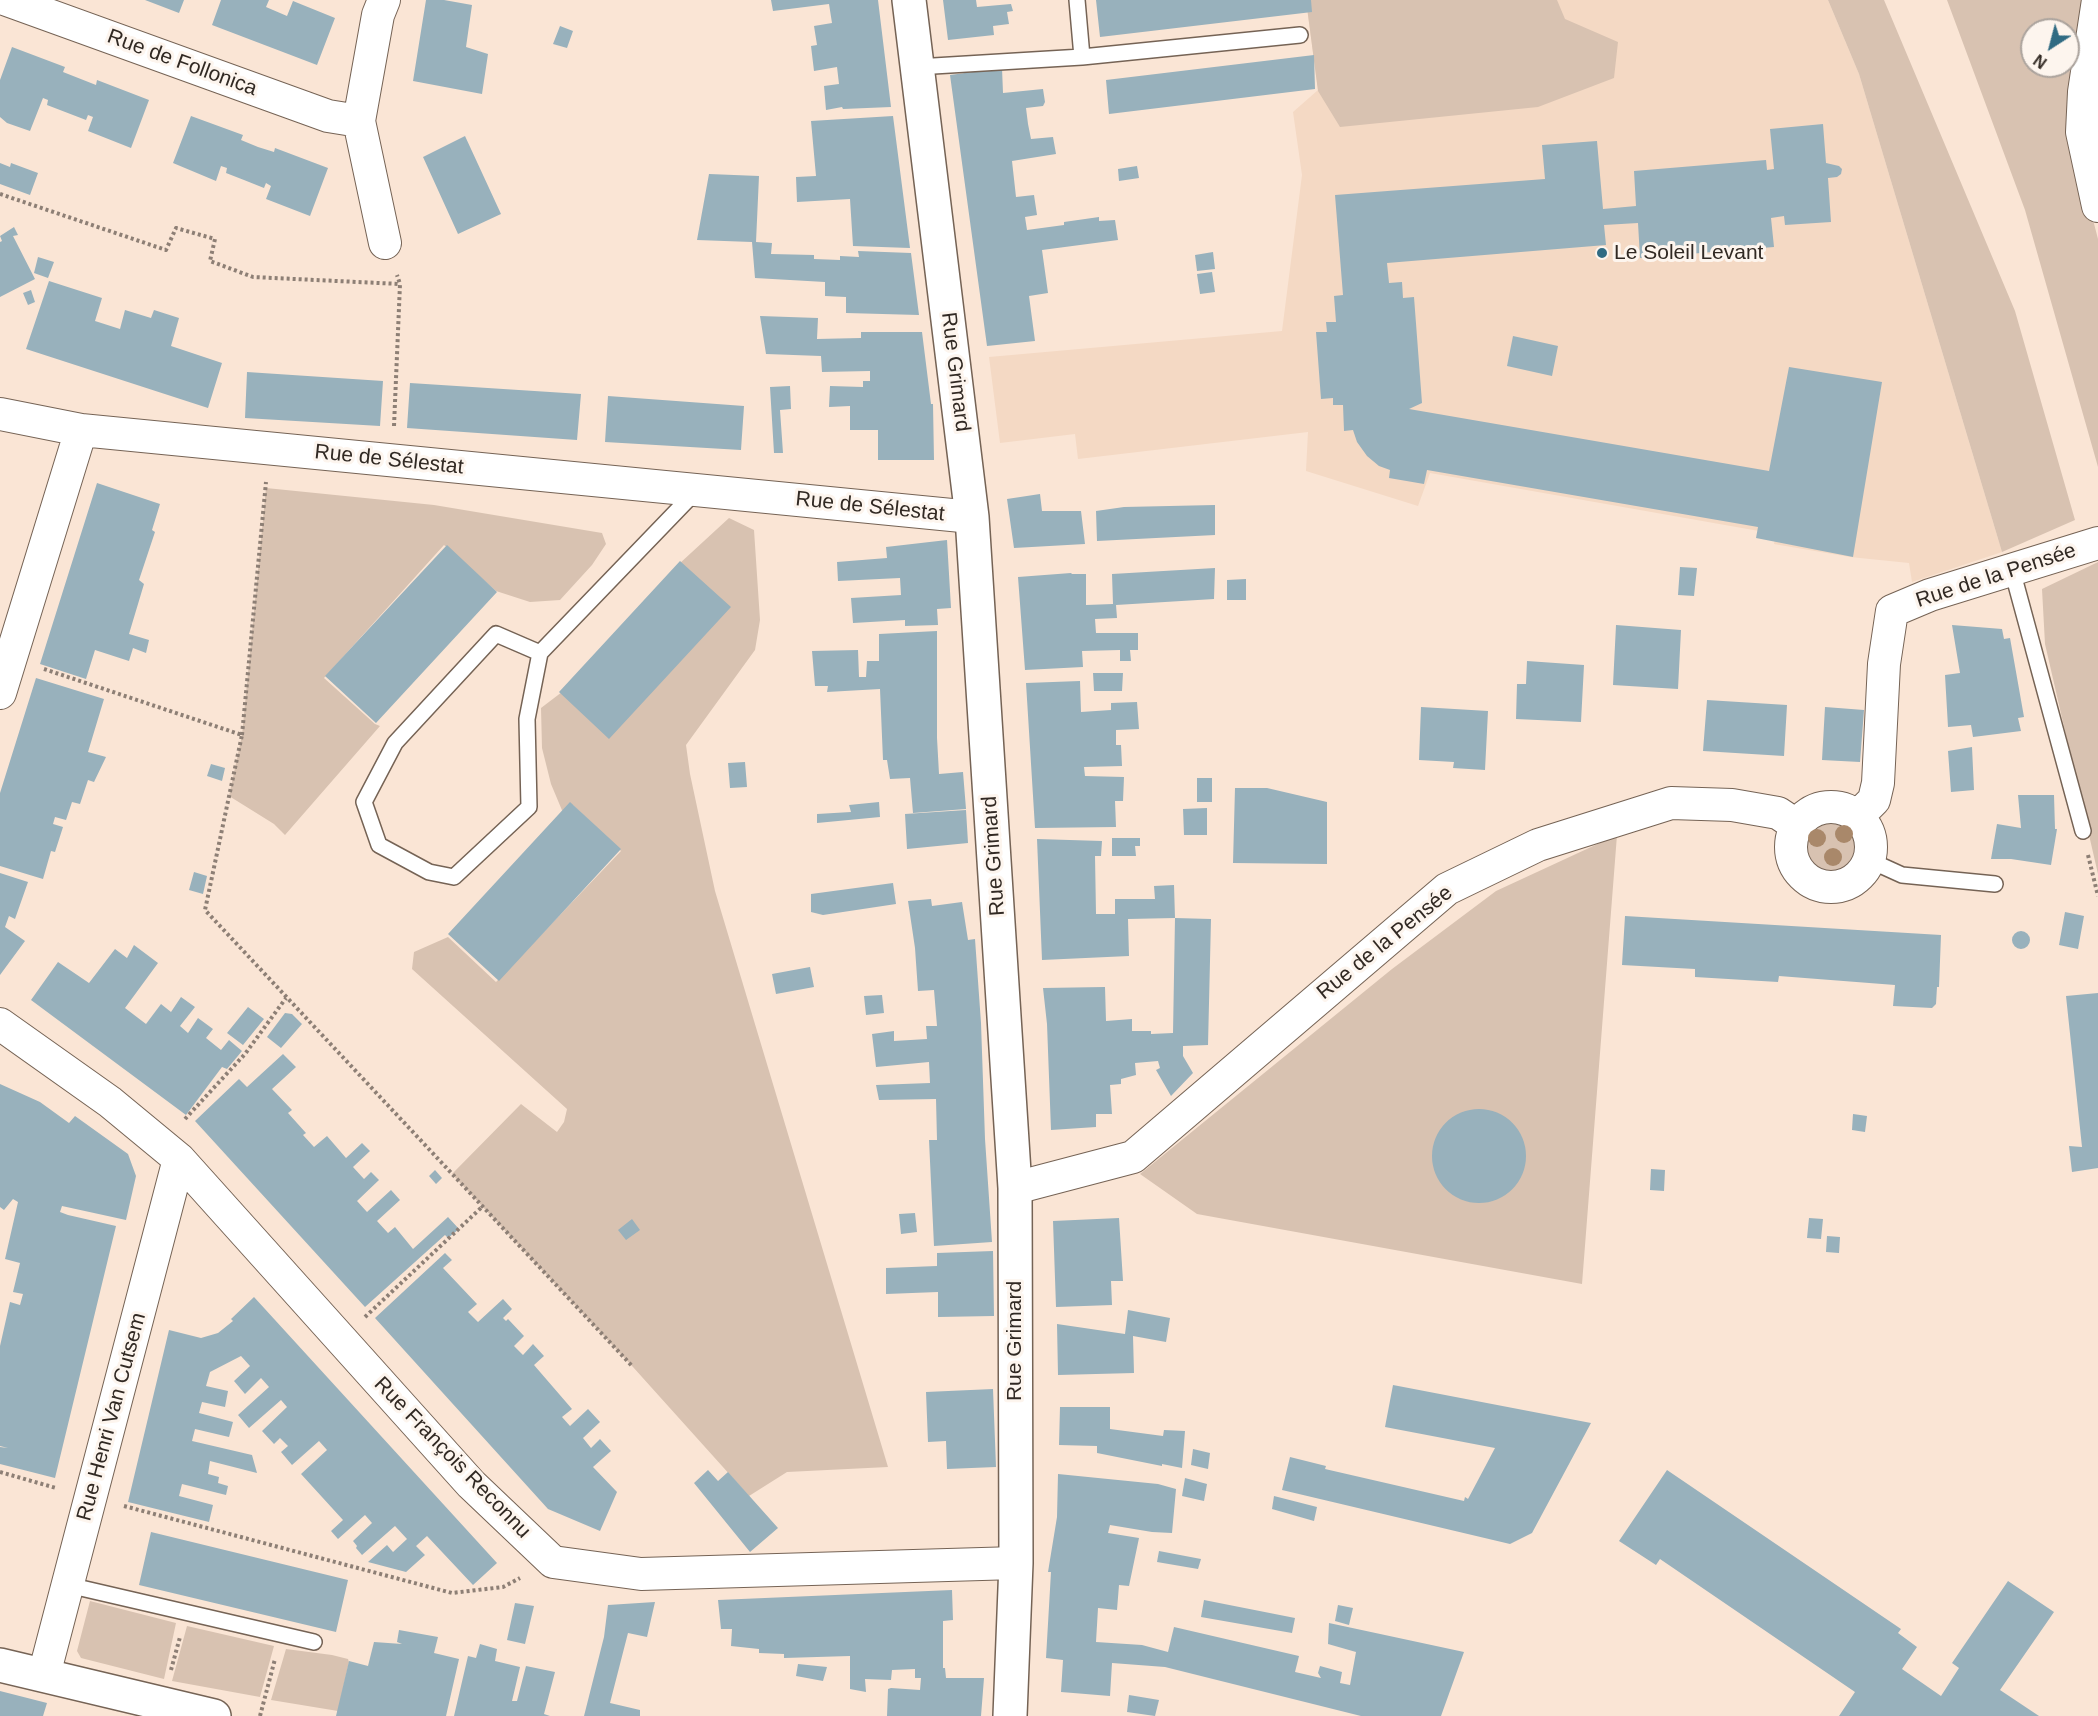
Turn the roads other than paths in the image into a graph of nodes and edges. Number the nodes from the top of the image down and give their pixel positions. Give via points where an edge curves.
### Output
1 (7, 0) edge
2 (384, 0) edge
3 (909, 0) edge
4 (1077, 0) edge
5 (2098, 0) edge
6 (1300, 35) dead end
7 (1082, 57) junction
8 (917, 67) junction
9 (359, 121) junction
10 (2098, 206) edge
11 (385, 243) road end
12 (0, 414) edge
13 (81, 430) junction
14 (697, 490) junction
15 (972, 517) junction
16 (2098, 543) edge
17 (2012, 570) junction
18 (540, 653) junction
19 (0, 693) edge
20 (1857, 817) junction
21 (1796, 825) junction
22 (2083, 831) road end
23 (1869, 860) junction
24 (1995, 884) dead end
25 (6, 1033) edge
26 (170, 1152) junction
27 (1015, 1188) junction
28 (1016, 1563) junction
29 (68, 1585) junction
30 (314, 1642) dead end
31 (0, 1665) edge
32 (44, 1675) junction
33 (214, 1716) edge
34 (1010, 1716) edge

1 - 9 street, Rue de Follonica via 328,116
2 - 9 street
3 - 8 street, Rue Grimard
4 - 7 lane
5 - 10 street via 2082,132
6 - 7 lane
7 - 8 lane
8 - 15 street, Rue Grimard
9 - 11 street
12 - 13 street, Rue de Sélestat
13 - 14 street, Rue de Sélestat
13 - 19 street
14 - 15 street, Rue de Sélestat
14 - 18 lane
15 - 27 street, Rue Grimard
16 - 17 street, Rue de la Pensée
17 - 20 street, Rue de la Pensée via 1892,611 1884,664 1878,783 1874,800
17 - 22 lane
18 - 18 lane via 527,719 529,807 454,878 429,873 379,845 364,802 395,743 496,634
20 - 21 street via 1841,807 1828,806 1804,815
20 - 23 street via 1869,836
21 - 23 street via 1790,852 1794,864 1813,884 1840,886 1852,881
21 - 27 street, Rue de la Pensée via 1778,813 1732,805 1671,803 1538,845 1447,889 1133,1157
23 - 24 lane via 1902,875
25 - 26 street, Rue François Reconnu via 110,1102
26 - 28 street, Rue François Reconnu via 471,1484 553,1562 640,1574
26 - 29 street, Rue Henri Van Cutsem
27 - 28 street, Rue Grimard
28 - 34 street, Rue Grimard
29 - 30 lane
29 - 32 street, Rue Henri Van Cutsem
31 - 32 street
32 - 33 street

